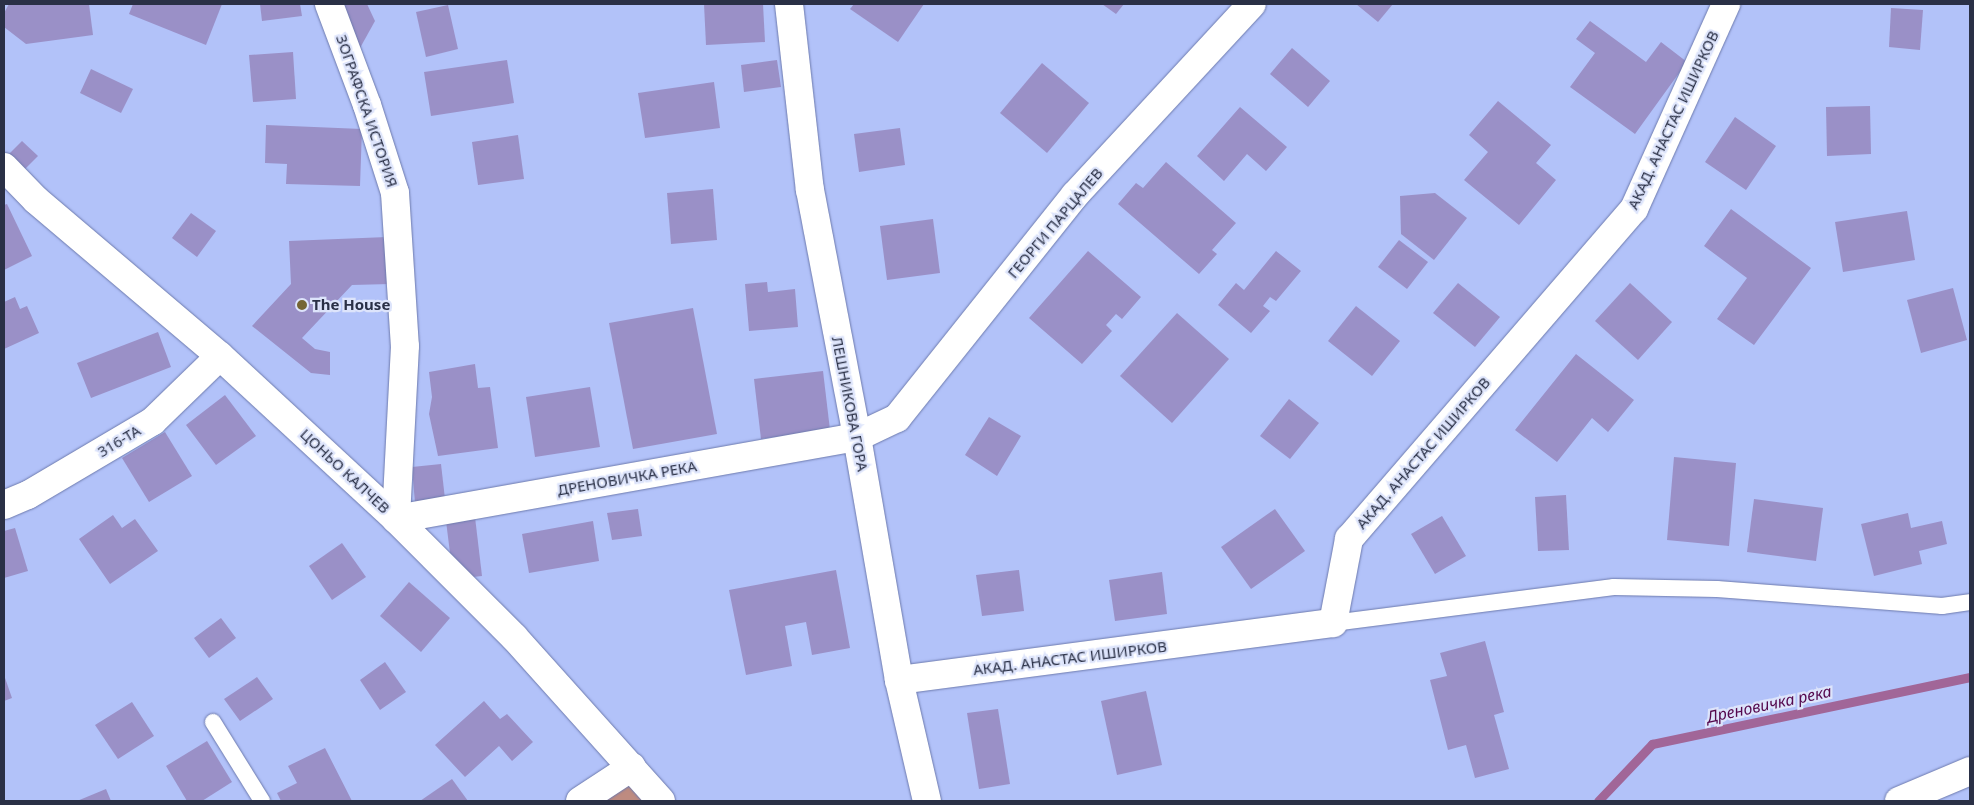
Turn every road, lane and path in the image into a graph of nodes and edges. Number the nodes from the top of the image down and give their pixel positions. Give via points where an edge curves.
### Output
1 (329, 4) edge
2 (789, 4) edge
3 (1252, 4) edge
4 (1726, 4) edge
5 (4, 167) edge
6 (220, 356) junction
7 (857, 437) junction
8 (4, 505) edge
9 (396, 519) junction
10 (1970, 602) edge
11 (1333, 624) junction
12 (899, 680) junction
13 (214, 722) dead end
14 (632, 768) junction
15 (1970, 771) edge
16 (262, 801) edge
17 (580, 801) edge
18 (661, 801) edge
19 (927, 801) edge
20 (1899, 801) edge

1 - 9 street, ЗОГРАФСКА ИСТОРИЯ via 368,105 395,193 405,346
2 - 7 street, ЛЕШНИКОВА ГОРА via 810,190
3 - 7 street, ГЕОРГИ ПАРЦАЛЕВ via 1075,195 897,418
4 - 11 street, АКАД. АНАСТАС ИШИРКОВ via 1634,209 1349,539
5 - 6 street, ЦОНЬО КАЛЧЕВ via 36,200
6 - 8 street, 316-ТА via 153,421 28,495
6 - 9 street, ЦОНЬО КАЛЧЕВ
7 - 9 street, ДРЕНОВИЧКА РЕКА
7 - 12 street, ЛЕШНИКОВА ГОРА
9 - 14 street, ЦОНЬО КАЛЧЕВ via 514,637
10 - 11 lane via 1942,606 1718,589 1614,587
11 - 12 street, АКАД. АНАСТАС ИШИРКОВ
12 - 19 street, ЛЕШНИКОВА ГОРА
13 - 16 lane
14 - 17 street
14 - 18 street, ЦОНЬО КАЛЧЕВ
15 - 20 street

